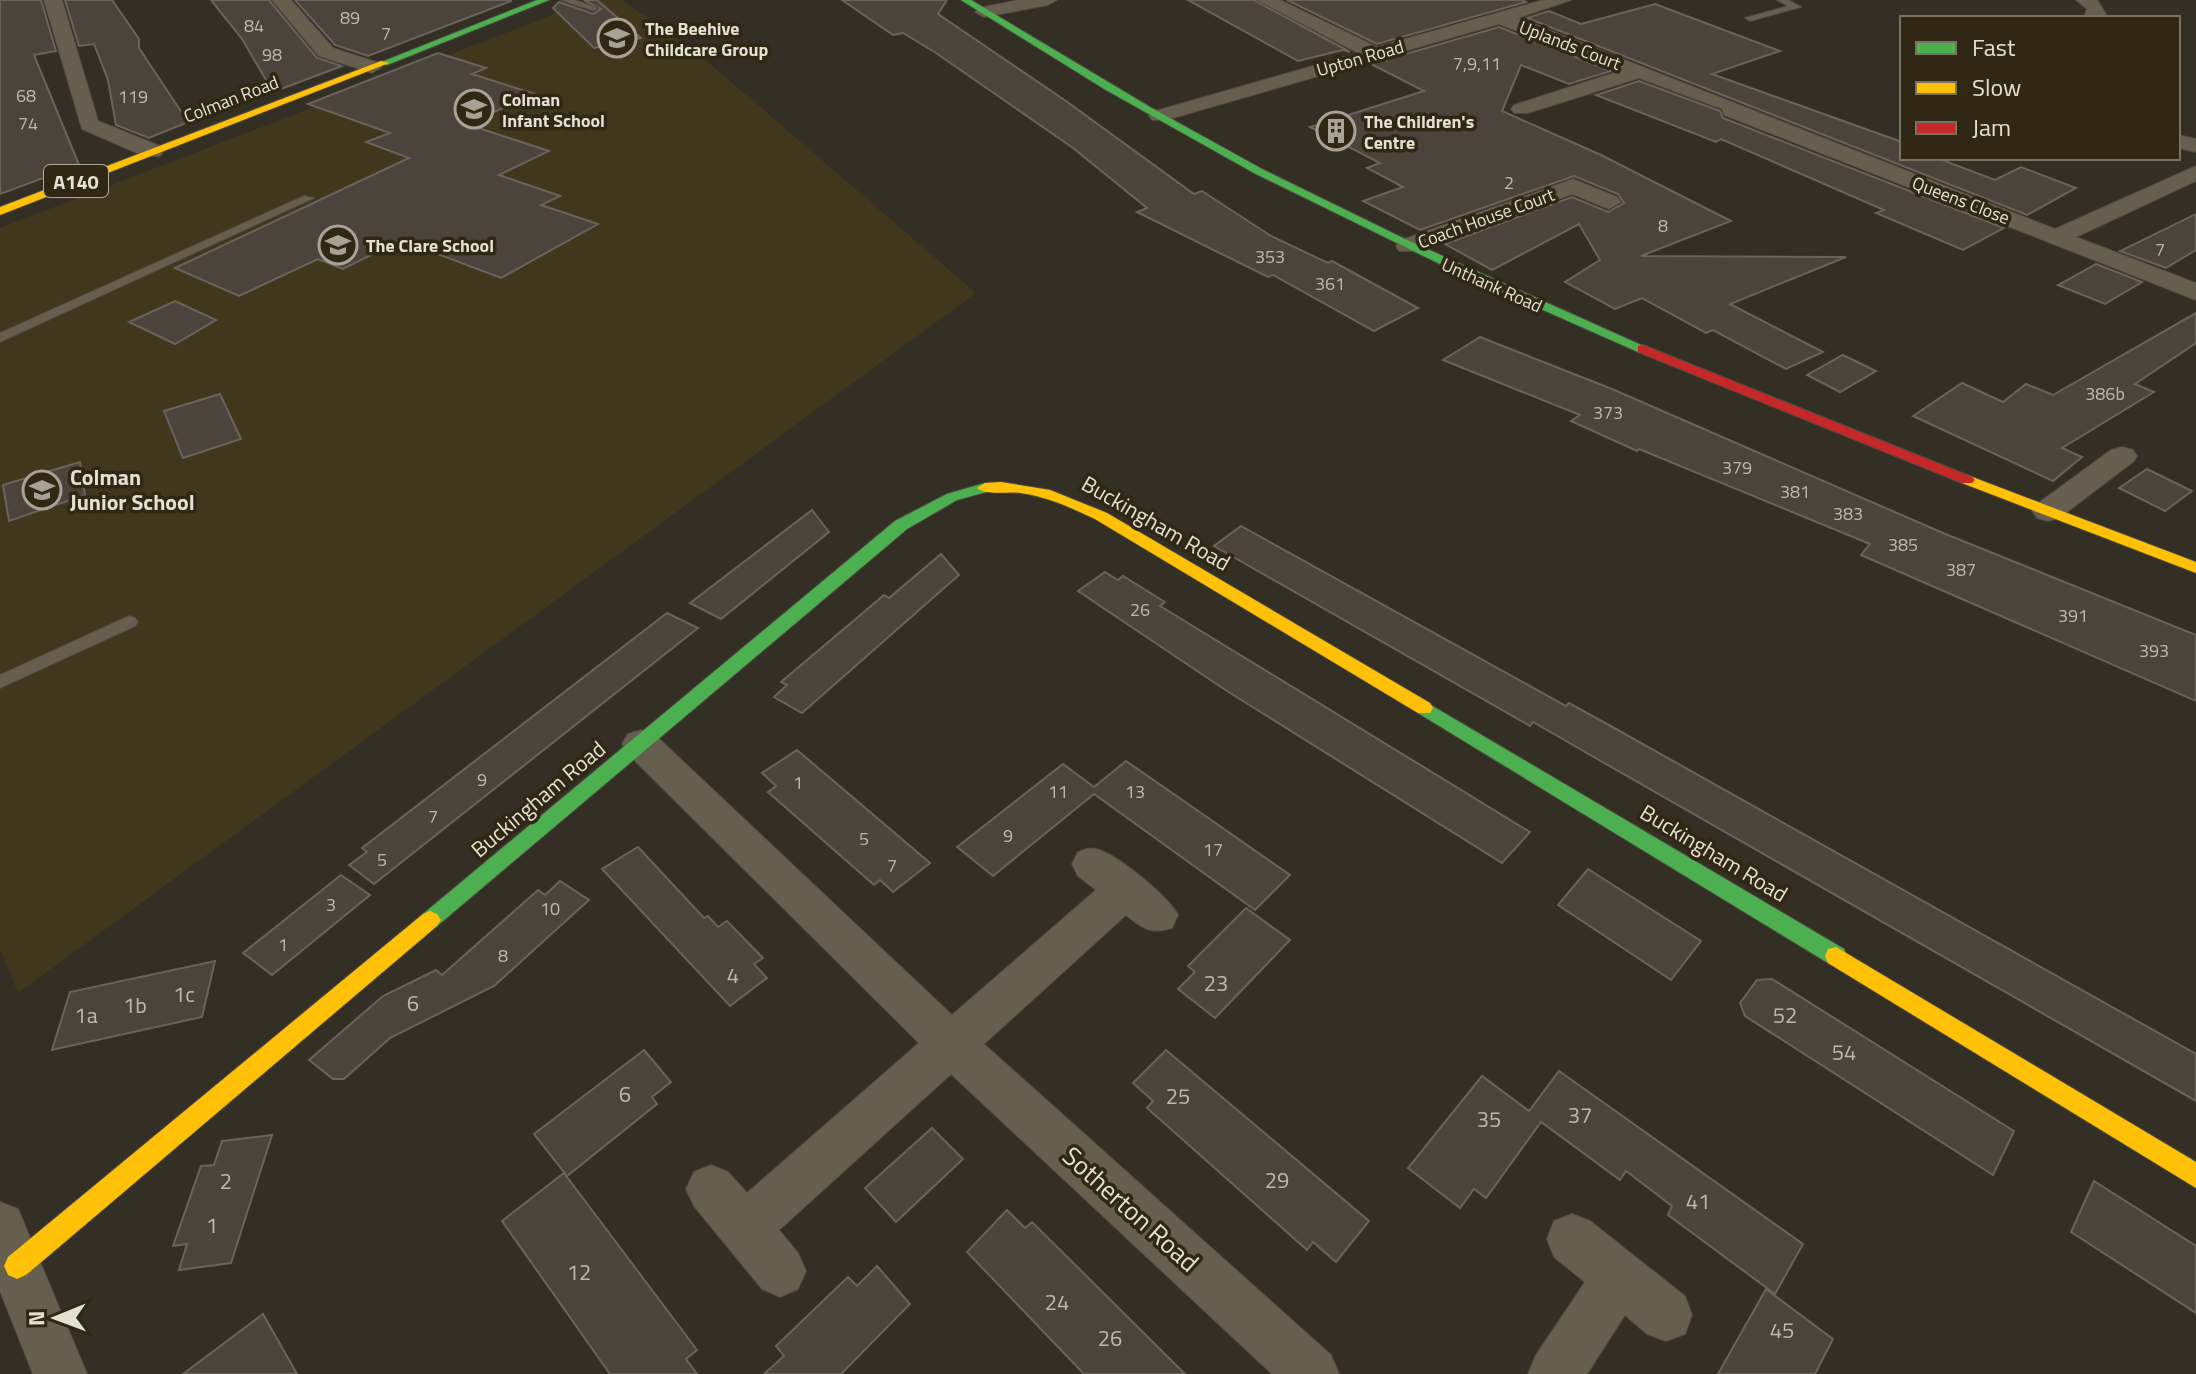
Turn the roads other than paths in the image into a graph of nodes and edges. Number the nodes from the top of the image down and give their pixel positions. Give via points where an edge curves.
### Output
1 (53, 0) edge
2 (281, 0) edge
3 (548, 0) edge
4 (565, 0) edge
5 (965, 0) edge
6 (1048, 0) edge
7 (1266, 0) edge
8 (1558, 0) edge
9 (1781, 0) edge
10 (2085, 0) edge
11 (594, 8) dead end
12 (984, 12) junction
13 (2095, 16) edge
14 (1500, 18) junction
15 (1750, 18) dead end
16 (1374, 53) junction
17 (372, 67) junction
18 (1640, 71) junction
19 (1521, 109) dead end
20 (1730, 109) joint
21 (1159, 116) junction
22 (152, 151) junction
23 (2196, 173) edge
24 (308, 198) dead end
25 (1609, 202) dead end
26 (0, 211) edge
27 (2056, 237) junction
28 (1408, 246) junction
29 (2196, 292) edge
30 (0, 338) edge
31 (2122, 456) dead end
32 (2048, 511) junction
33 (2196, 568) edge
34 (129, 622) dead end
35 (0, 682) edge
36 (641, 744) junction
37 (1092, 864) dead end
38 (950, 1043) junction
39 (2196, 1176) edge
40 (711, 1189) dead end
41 (744, 1228) junction
42 (1572, 1239) dead end
43 (9, 1246) edge
44 (780, 1271) dead end
45 (1619, 1277) junction
46 (1666, 1315) dead end
47 (60, 1374) edge
48 (1312, 1374) edge
49 (1555, 1374) edge

1 - 22 street via 89,125
2 - 17 street via 326,52
3 - 17 main road, Colman Road / A140
4 - 11 lane
5 - 12 main road, Unthank Road
6 - 12 street
7 - 16 street
8 - 14 street, Upton Road
9 - 15 lane via 1797,7
10 - 13 street via 2095,7
12 - 21 main road, Unthank Road via 1052,58
14 - 16 street, Upton Road
14 - 18 street, Uplands Court
16 - 21 street, Upton Road
17 - 22 main road, Colman Road / A140
18 - 19 street, Uplands Court
18 - 20 street, Uplands Court
20 - 27 street, Queens Close
21 - 28 main road, Unthank Road
22 - 26 main road, Colman Road / A140
23 - 27 street
24 - 30 lane
25 - 28 street, Coach House Court via 1573,186
27 - 29 street, Queens Close
28 - 32 main road, Unthank Road via 1717,381
31 - 32 street
32 - 33 main road, Unthank Road
34 - 35 lane
36 - 38 street, Sotherton Road
36 - 39 main road, Buckingham Road via 901,525 936,502 967,490 1033,488 1101,516 1659,847
36 - 43 main road, Buckingham Road
37 - 38 street via 1141,903
38 - 41 street
38 - 48 street, Sotherton Road
40 - 41 street
41 - 44 street
42 - 45 street
43 - 47 street
45 - 46 street
45 - 49 street

